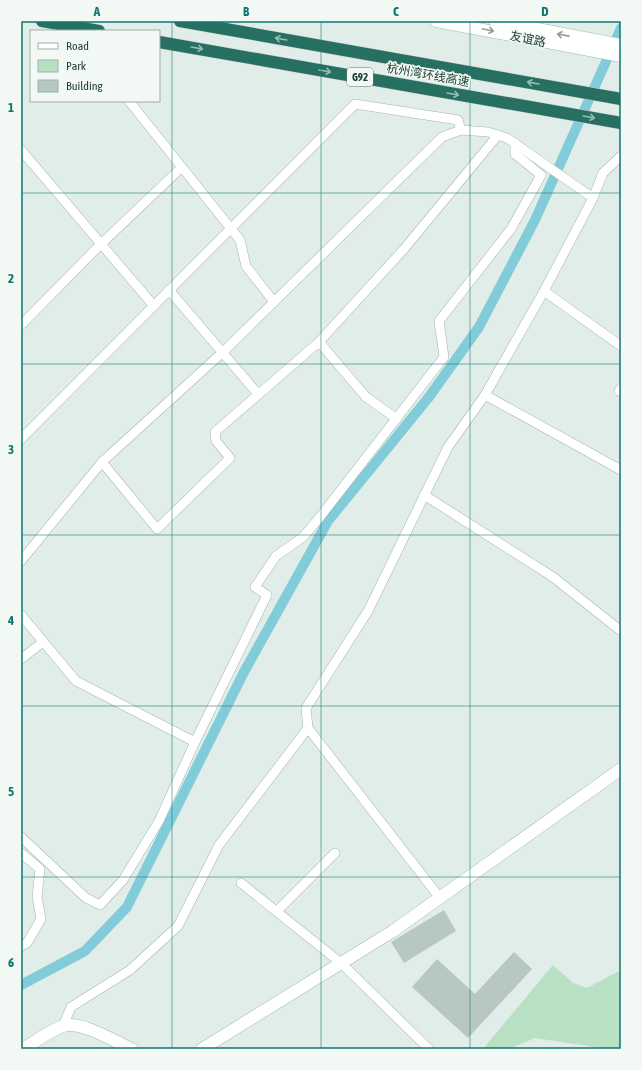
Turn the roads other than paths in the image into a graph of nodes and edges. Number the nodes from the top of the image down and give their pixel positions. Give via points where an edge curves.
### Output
1 (42, 21) edge
2 (180, 21) edge
3 (436, 21) edge
4 (495, 21) edge
5 (461, 23) edge
6 (93, 30) edge
7 (160, 42) edge
8 (621, 45) edge
9 (599, 48) junction
10 (621, 56) edge
11 (621, 99) edge
12 (130, 102) edge
13 (619, 123) edge
14 (461, 130) junction
15 (498, 135) junction
16 (515, 144) junction
17 (21, 150) edge
18 (619, 160) edge
19 (181, 168) junction
20 (593, 198) junction
21 (230, 230) junction
22 (101, 244) junction
23 (169, 290) junction
24 (544, 291) junction
25 (274, 302) junction
26 (154, 306) junction
27 (21, 326) edge
28 (319, 342) junction
29 (621, 346) edge
30 (223, 352) junction
31 (621, 388) edge
32 (621, 392) edge
33 (258, 394) junction
34 (485, 395) junction
35 (397, 419) junction
36 (21, 439) edge
37 (102, 462) junction
38 (620, 468) edge
39 (424, 495) junction
40 (21, 560) edge
41 (21, 615) edge
42 (621, 631) edge
43 (43, 642) junction
44 (21, 660) edge
45 (308, 728) junction
46 (195, 742) junction
47 (621, 769) edge
48 (21, 837) edge
49 (21, 853) edge
50 (335, 853) dead end
51 (241, 883) dead end
52 (440, 898) junction
53 (277, 912) junction
54 (21, 946) edge
55 (341, 963) junction
56 (63, 1026) junction
57 (23, 1049) edge
58 (132, 1049) edge
59 (202, 1049) edge
60 (429, 1049) edge

1 - 6 highway
11 -> 2 highway, 杭州湾环线高速 / G92
3 - 5 main road, 友谊路
9 -> 4 main road, 友谊路
5 -> 9 main road, 友谊路
7 -> 13 highway, 杭州湾环线高速 / G92
8 - 9 main road, 友谊路
9 - 10 main road, 友谊路
12 - 19 street
14 - 15 street
14 - 21 street via 458,120 355,104
14 - 25 street via 442,137
15 - 16 street
15 - 28 street via 404,248
16 - 20 street
16 - 35 street via 515,154 541,175 511,229 439,321 444,357
17 - 22 street
18 - 20 street via 603,173
19 - 21 street
19 - 22 street
20 - 24 street
21 - 23 street
21 - 25 street via 240,240 246,266
22 - 26 street
22 - 27 street
23 - 26 street
23 - 30 street
24 - 29 street
24 - 34 street
25 - 30 street
26 - 36 street
28 - 33 street
28 - 35 street via 366,397
30 - 33 street
30 - 37 street
31 - 32 street
33 - 37 street via 215,432 216,441 230,458 157,529
34 - 38 street
34 - 39 street via 448,447
35 - 46 street via 304,537 276,556 255,587 267,595
37 - 40 street
39 - 42 street via 553,576
39 - 45 street via 368,611 306,708
41 - 43 street
43 - 44 street
43 - 46 street via 76,681
45 - 52 street
45 - 56 street via 219,845 178,926 130,970 71,1007
46 - 48 street via 159,821 123,880 100,905 86,898
47 - 52 main road
49 - 54 street via 40,869 37,897 41,919 27,944
50 - 53 street
51 - 53 street
52 - 55 main road
53 - 55 street
55 - 59 main road
55 - 60 street
56 - 57 main road
56 - 58 main road via 82,1027

